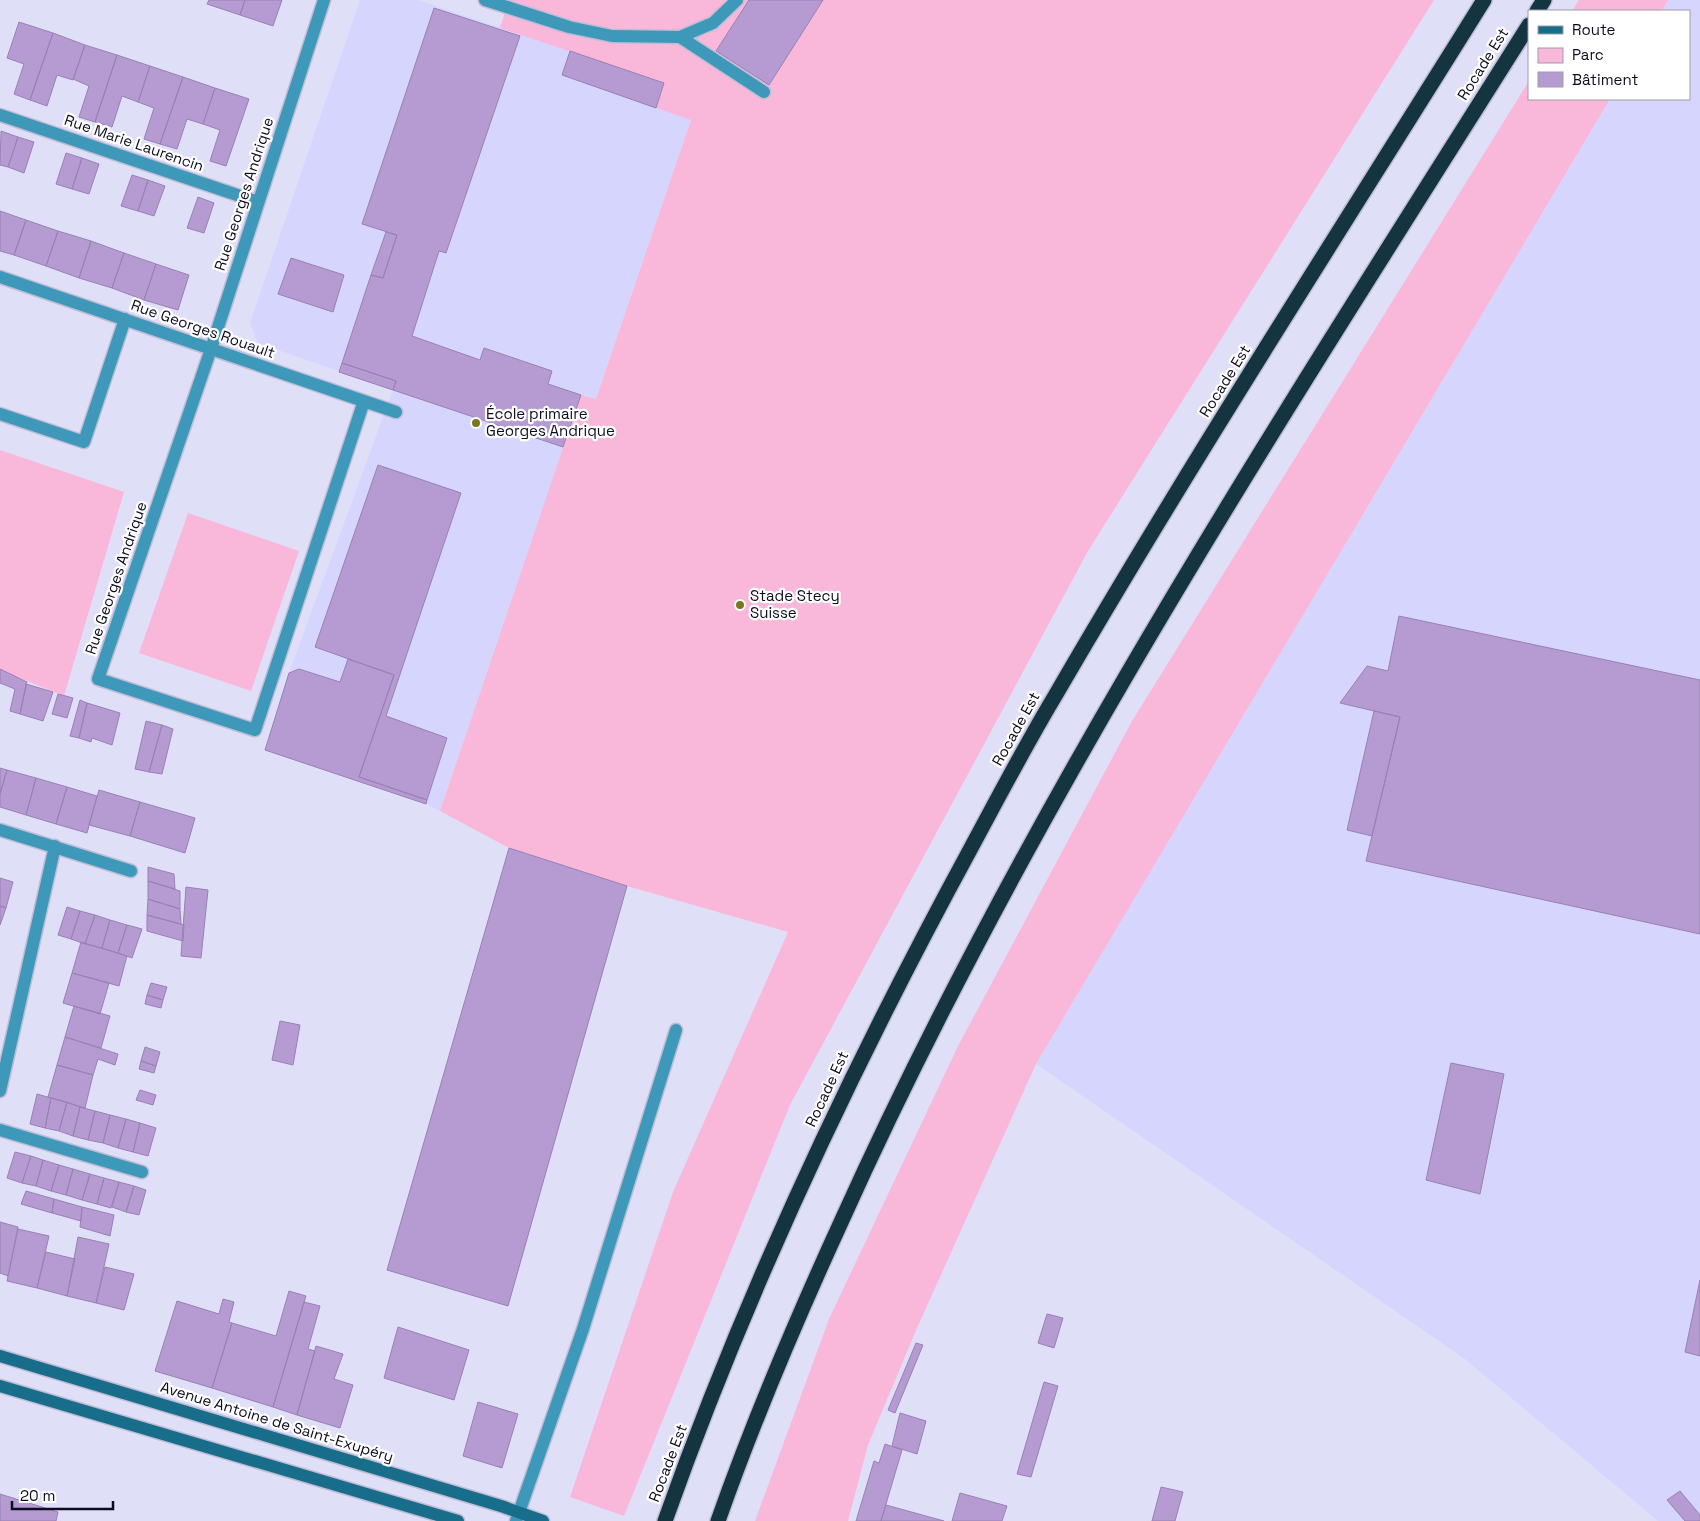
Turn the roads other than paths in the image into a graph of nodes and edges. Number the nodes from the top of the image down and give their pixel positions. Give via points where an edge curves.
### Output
1 (324, 0) edge
2 (486, 0) edge
3 (737, 0) edge
4 (1484, 0) edge
5 (1528, 27) edge
6 (680, 37) junction
7 (764, 92) dead end
8 (0, 115) edge
9 (258, 202) junction
10 (0, 277) edge
11 (125, 319) junction
12 (210, 348) junction
13 (364, 401) junction
14 (396, 412) dead end
15 (0, 414) edge
16 (0, 830) edge
17 (55, 846) junction
18 (131, 871) dead end
19 (676, 1030) dead end
20 (0, 1091) edge
21 (0, 1130) edge
22 (142, 1172) dead end
23 (0, 1356) edge
24 (0, 1386) edge
25 (720, 1516) edge
26 (517, 1517) edge
27 (458, 1521) edge
28 (543, 1521) edge
29 (665, 1521) edge

1 - 9 street, Rue Georges Andrique
2 - 6 street via 569,27 612,36
3 - 6 street via 713,24
4 - 29 highway, Rocade Est via 1182,483 1052,700 956,876 862,1054 821,1143 751,1302
5 - 25 highway, Rocade Est via 1253,461 1016,869 929,1034 858,1184 788,1342
6 - 7 street
8 - 9 street, Rue Marie Laurencin
9 - 12 street, Rue Georges Andrique
10 - 11 street, Rue Georges Rouault
11 - 12 street, Rue Georges Rouault
11 - 15 street via 84,442
12 - 13 street, Rue Georges Rouault
12 - 13 street, Rue Georges Andrique via 98,679 255,730
13 - 14 street, Rue Georges Rouault
16 - 17 street
17 - 18 street
17 - 20 street
19 - 26 street via 583,1329
21 - 22 street
23 - 26 main road, Avenue Antoine de Saint-Exupéry
24 - 27 main road
26 - 28 main road, Avenue Antoine de Saint-Exupéry

